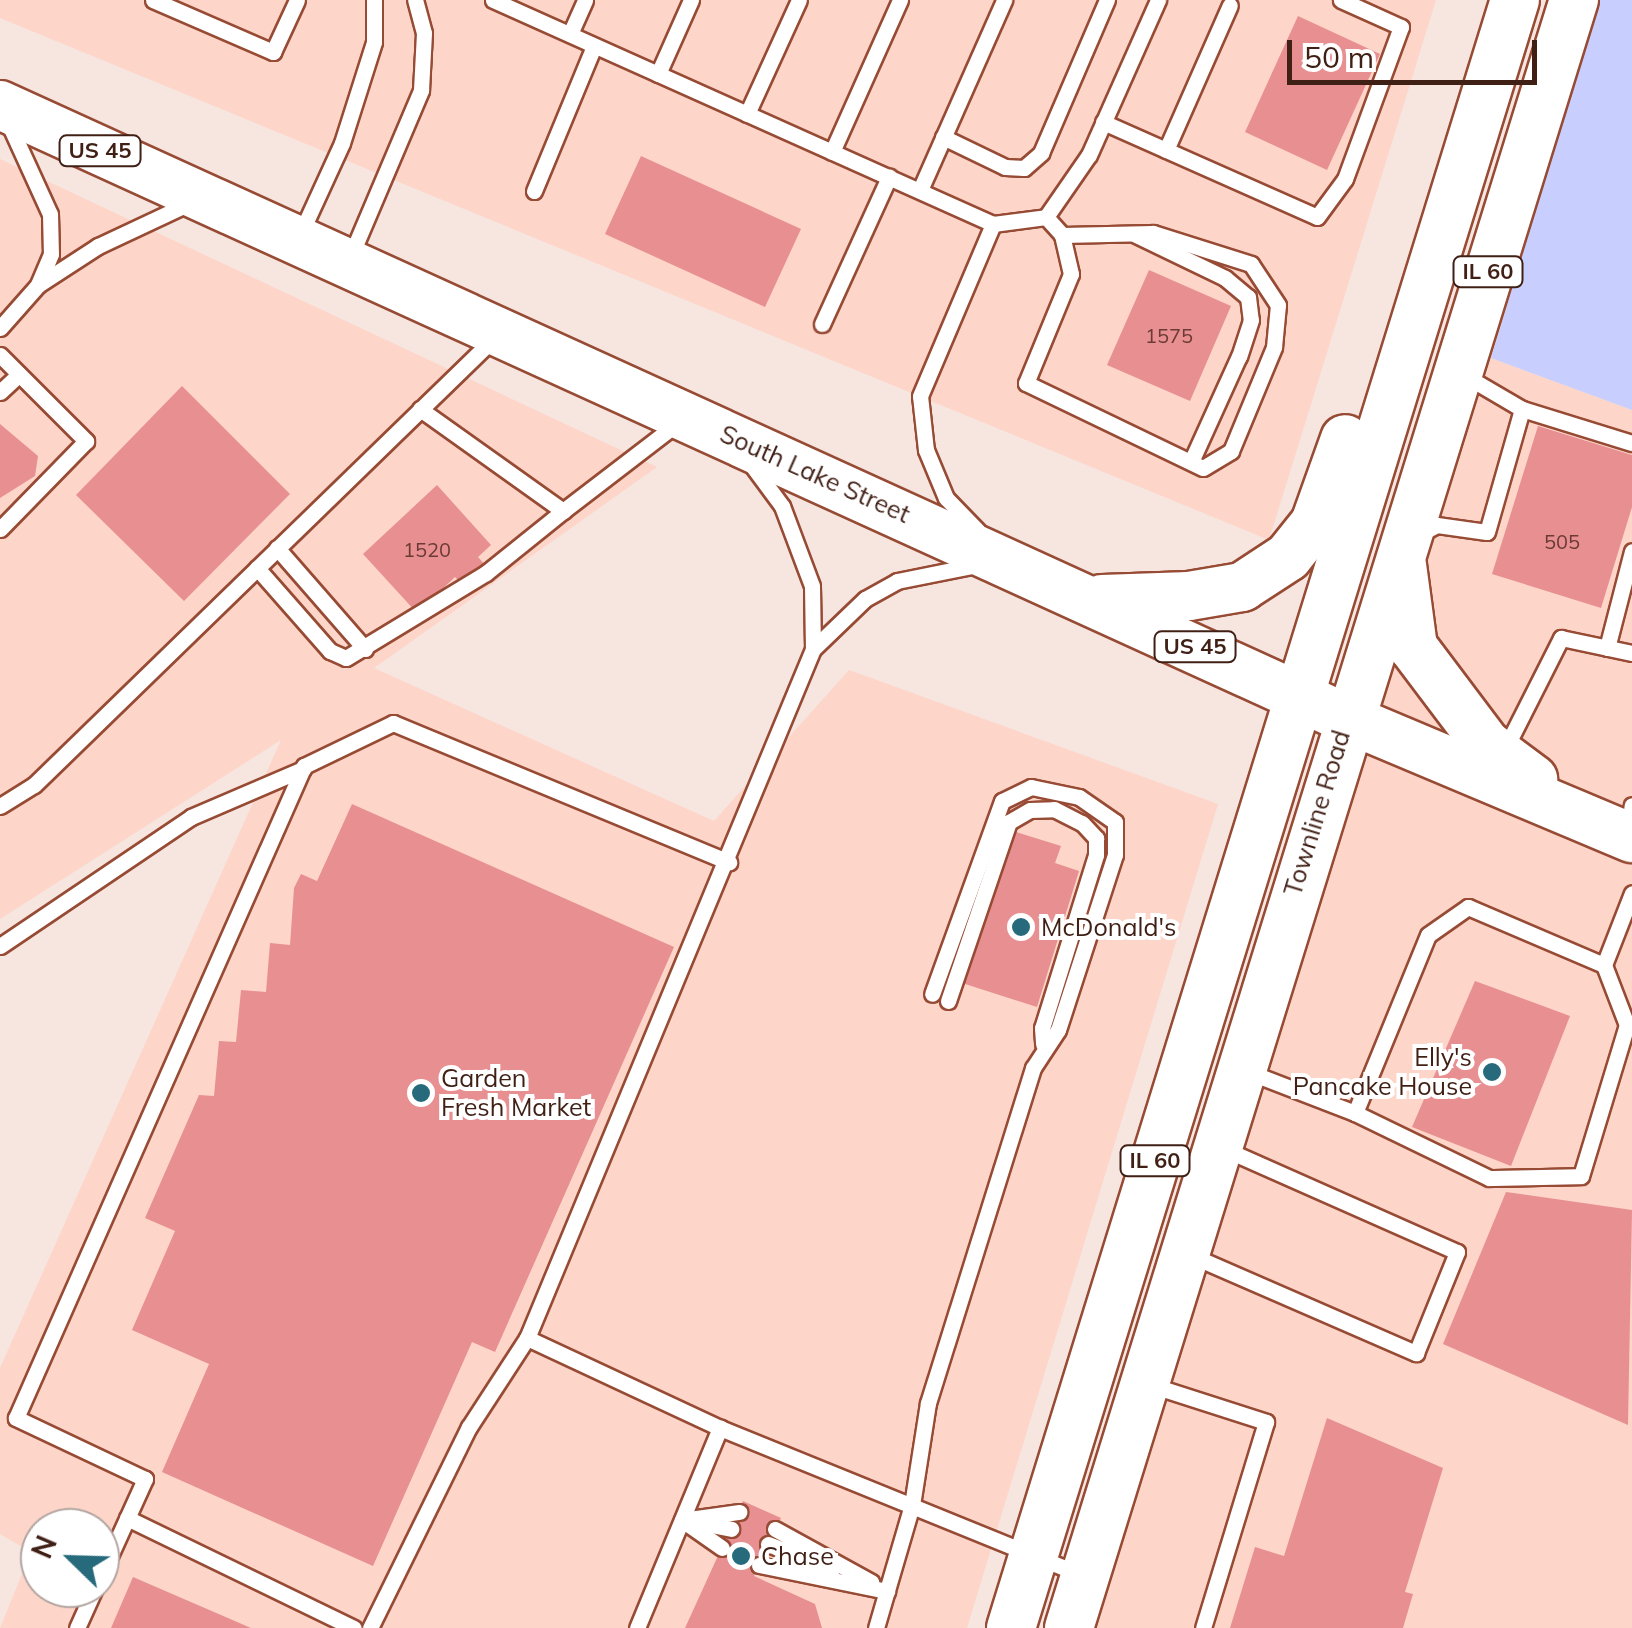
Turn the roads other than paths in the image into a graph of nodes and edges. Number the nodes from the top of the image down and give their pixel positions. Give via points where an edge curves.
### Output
1 (153, 0) edge
2 (297, 0) edge
3 (374, 0) edge
4 (415, 0) edge
5 (493, 0) edge
6 (585, 0) edge
7 (691, 0) edge
8 (799, 0) edge
9 (900, 0) edge
10 (1004, 0) edge
11 (1107, 0) edge
12 (1158, 0) edge
13 (1341, 0) edge
14 (1574, 0) edge
15 (1227, 2) edge
16 (1510, 6) edge
17 (570, 34) junction
18 (594, 46) junction
19 (658, 74) junction
20 (0, 106) edge
21 (747, 114) junction
22 (1103, 122) junction
23 (943, 137) junction
24 (1166, 150) junction
25 (832, 152) junction
26 (888, 177) junction
27 (920, 190) junction
28 (534, 191) dead end
29 (201, 197) junction
30 (1046, 217) junction
31 (994, 224) junction
32 (1062, 235) junction
33 (1136, 235) junction
34 (297, 241) junction
35 (347, 264) junction
36 (38, 286) junction
37 (1422, 296) junction
38 (822, 324) dead end
39 (0, 328) edge
40 (500, 332) junction
41 (0, 355) edge
42 (1456, 370) junction
43 (19, 374) junction
44 (0, 392) edge
45 (1522, 408) junction
46 (420, 409) junction
47 (687, 416) junction
48 (730, 437) junction
49 (1632, 443) edge
50 (1190, 462) junction
51 (562, 510) junction
52 (0, 528) edge
53 (1402, 544) junction
54 (277, 548) junction
55 (1632, 551) edge
56 (1005, 560) junction
57 (257, 568) junction
58 (1092, 600) junction
59 (1607, 648) junction
60 (365, 649) junction
61 (813, 649) junction
62 (1632, 653) edge
63 (1298, 694) junction
64 (1346, 718) junction
65 (1497, 768) junction
66 (303, 769) junction
67 (0, 806) edge
68 (1620, 825) edge
69 (728, 862) junction
70 (1632, 893) edge
71 (0, 946) edge
72 (1604, 964) junction
73 (1043, 1044) junction
74 (1239, 1068) junction
75 (1354, 1113) junction
76 (1217, 1145) junction
77 (1184, 1252) junction
78 (528, 1338) junction
79 (1146, 1384) junction
80 (720, 1428) junction
81 (912, 1506) junction
82 (739, 1512) dead end
83 (127, 1518) junction
84 (682, 1520) junction
85 (731, 1529) dead end
86 (120, 1534) edge
87 (772, 1537) dead end
88 (722, 1548) dead end
89 (1033, 1557) junction
90 (759, 1564) dead end
91 (1084, 1576) junction
92 (887, 1591) junction
93 (354, 1628) edge
94 (370, 1628) edge
95 (636, 1628) edge
96 (876, 1628) edge
97 (1012, 1628) edge
98 (1068, 1628) edge
99 (1203, 1628) edge

1 - 2 lane via 274,52
3 - 34 lane via 374,42
4 - 35 lane via 424,33 421,90
5 - 17 lane
6 - 17 lane
7 - 19 lane
8 - 21 lane
9 - 25 lane
10 - 23 lane
11 - 23 lane via 1042,153 1024,168 1004,168
12 - 22 lane
13 - 24 lane via 1402,28 1345,179 1317,217
14 - 42 main road, Townline Road / IL 60
15 - 24 lane
16 - 37 main road, IL 60
17 - 18 lane
18 - 19 lane
18 - 28 lane
19 - 21 lane
20 - 29 main road, South Lake Street / US 45
20 - 36 lane via 34,167 50,214 51,254
21 - 25 lane
22 - 24 lane
22 - 30 lane
23 - 27 lane
25 - 26 lane
26 - 27 lane
26 - 38 lane
27 - 31 lane
29 - 34 main road, South Lake Street / US 45
29 - 36 lane via 98,246
30 - 31 lane
30 - 32 lane
31 - 56 lane via 920,396 926,450 946,498
32 - 33 lane
32 - 50 lane via 1071,274 1026,383
33 - 50 lane via 1248,297 1251,320 1239,356
33 - 50 lane via 1153,232 1251,264 1278,305 1274,347 1231,450 1203,468
34 - 35 main road, South Lake Street / US 45
35 - 40 main road, South Lake Street / US 45
36 - 39 lane
37 - 58 main road via 1363,390 1315,522 1288,557 1242,586 1190,596
37 - 63 main road, IL 60
40 - 46 lane
40 - 47 main road, South Lake Street / US 45
41 - 43 lane
42 - 45 lane
42 - 53 main road, Townline Road / IL 60
43 - 44 lane
43 - 52 lane via 86,441
45 - 49 lane
45 - 53 lane via 1486,532 1437,525
46 - 51 lane
46 - 54 lane
47 - 48 main road, South Lake Street / US 45
47 - 51 lane
48 - 56 main road, South Lake Street / US 45
48 - 61 lane via 782,506 812,586
51 - 60 lane via 486,573
53 - 64 main road, Townline Road / IL 60
53 - 65 main road via 1412,647
54 - 57 lane
54 - 60 lane
55 - 59 lane
56 - 58 main road, South Lake Street / US 45
56 - 61 lane via 896,581 864,600
57 - 60 lane via 330,651 346,658
57 - 67 lane via 34,785
58 - 63 main road, South Lake Street / US 45
59 - 62 lane
59 - 65 lane via 1561,638
61 - 69 lane
63 - 64 main road, South Lake Street / US 45
63 - 89 main road, IL 60
64 - 65 main road, South Lake Street / US 45
64 - 74 main road, Townline Road / IL 60
65 - 68 main road, South Lake Street / US 45
66 - 69 lane via 393,723
66 - 71 lane via 191,818
66 - 83 lane via 16,1418 145,1479
69 - 78 lane
70 - 72 lane
72 - 75 lane via 1468,907 1428,935
72 - 75 lane via 1627,1025 1581,1176 1489,1178
73 - 73 lane via 1058,1030 1115,855 1115,822 1079,797 1031,787 1002,800 940,998 1009,822 1030,810 1054,809 1090,830 1096,855 1042,1028
73 - 81 lane via 928,1404
74 - 75 lane
74 - 76 main road, Townline Road / IL 60
76 - 77 main road, Townline Road / IL 60
76 - 77 lane via 1458,1252 1416,1353
77 - 79 main road, Townline Road / IL 60
78 - 80 lane
78 - 94 lane via 469,1427
79 - 91 main road, Townline Road / IL 60
79 - 99 lane via 1266,1422
80 - 81 lane
80 - 84 lane
81 - 89 lane
81 - 92 lane
82 - 84 lane
83 - 86 lane
83 - 93 lane
84 - 85 lane
84 - 88 lane
84 - 95 lane
87 - 92 lane
89 - 91 lane
89 - 97 main road, IL 60
90 - 92 lane
91 - 98 main road, Townline Road / IL 60
92 - 96 lane

